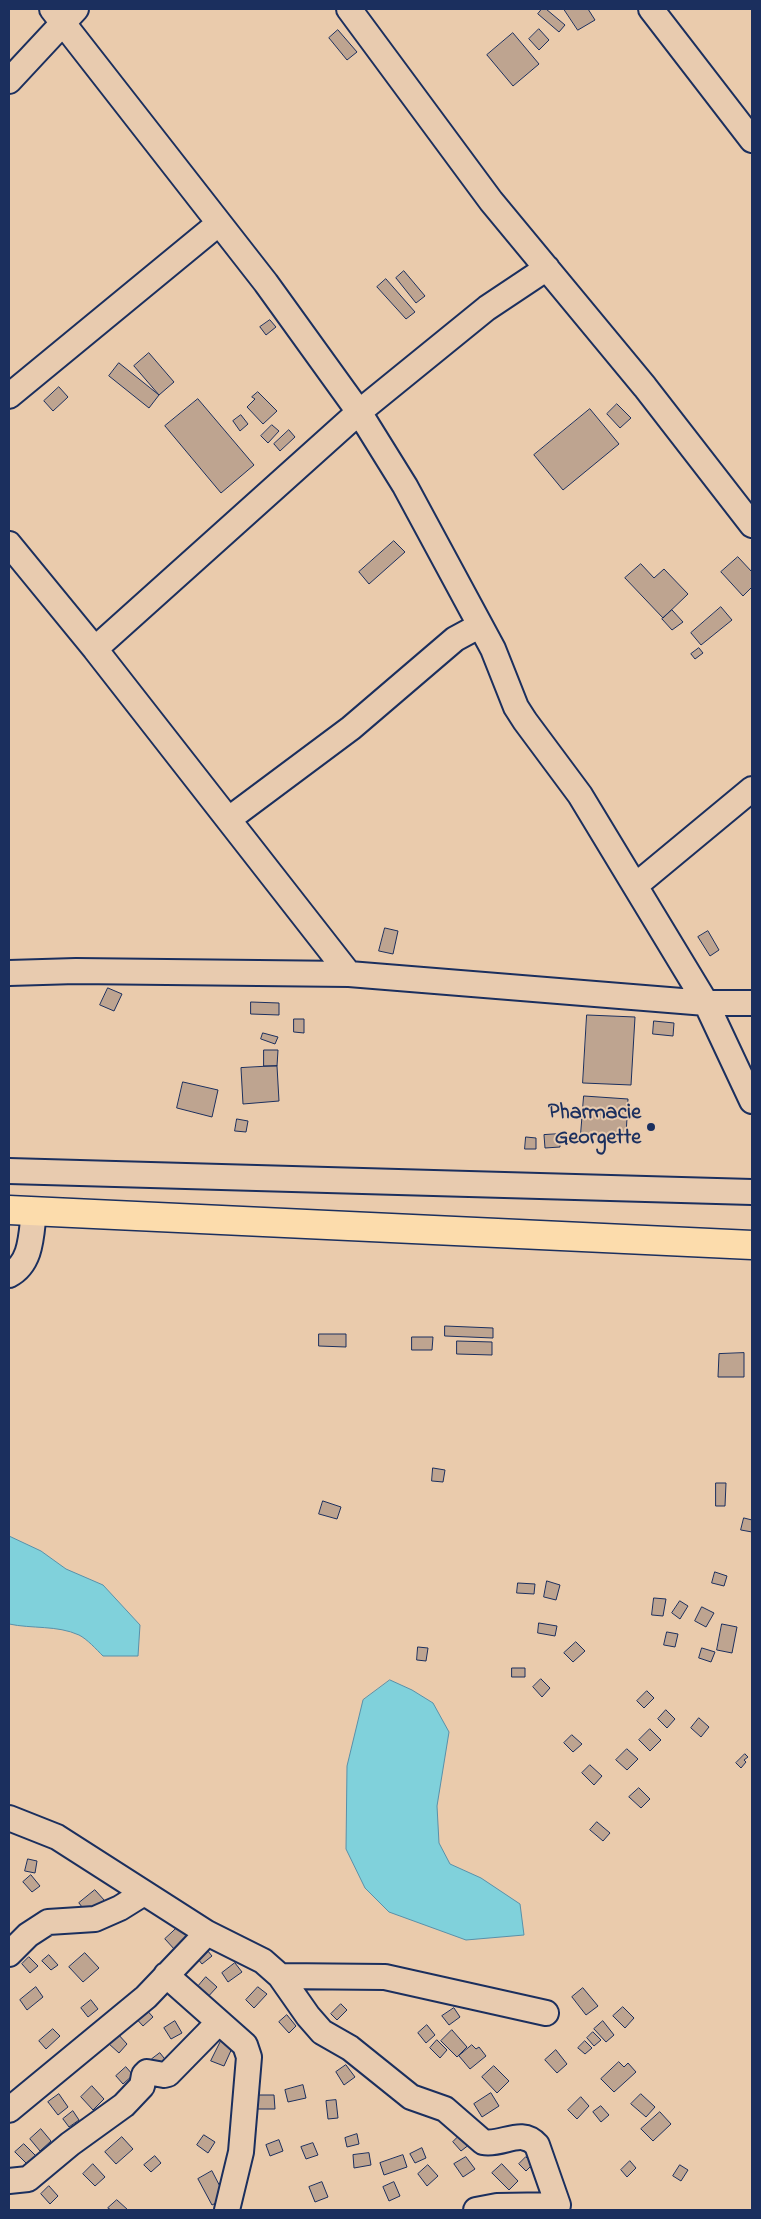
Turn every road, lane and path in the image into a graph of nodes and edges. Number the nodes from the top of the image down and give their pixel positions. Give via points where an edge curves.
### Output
1 (349, 9) edge
2 (651, 9) edge
3 (64, 14) edge
4 (9, 81) edge
5 (752, 140) edge
6 (218, 224) junction
7 (547, 268) junction
8 (9, 396) edge
9 (359, 412) junction
10 (744, 499) edge
11 (752, 525) edge
12 (9, 544) edge
13 (478, 626) junction
14 (95, 649) junction
15 (752, 789) edge
16 (228, 819) junction
17 (636, 886) junction
18 (12, 968) edge
19 (349, 974) junction
20 (706, 1003) junction
21 (752, 1003) edge
22 (752, 1101) edge
23 (9, 1171) edge
24 (752, 1192) edge
25 (21, 1211) edge
26 (752, 1245) edge
27 (9, 1276) edge
28 (9, 1818) edge
29 (144, 1893) junction
30 (207, 1933) junction
31 (9, 1954) edge
32 (166, 1975) junction
33 (280, 1976) junction
34 (546, 2013) dead end
35 (219, 2022) junction
36 (9, 2110) edge
37 (9, 2181) edge
38 (227, 2210) edge
39 (476, 2210) edge

1 - 7 street via 491,201
2 - 5 street
3 - 4 street
3 - 6 street
6 - 8 street
6 - 9 street via 266,283
7 - 9 street via 487,308
7 - 10 street via 656,400
9 - 13 street via 405,486
9 - 14 street
10 - 11 street
12 - 14 street
13 - 16 street via 455,639 351,728
13 - 17 street via 493,649 516,707 580,795
14 - 16 street
15 - 17 street
16 - 19 street
17 - 20 street
18 - 19 street
19 - 20 street
20 - 21 street
20 - 22 street
23 - 24 street
25 - 26 main road
25 - 27 street via 27,1256 18,1270
28 - 29 street via 57,1837
29 - 30 street
29 - 31 street via 96,1919 48,1922 28,1935
30 - 32 street
30 - 33 street via 263,1961
32 - 35 street
32 - 36 street via 127,2014
33 - 34 street via 385,1977
33 - 39 street via 322,2032 350,2048 411,2097 445,2109 483,2142 491,2144 521,2136 531,2138 537,2144 558,2205 497,2206
35 - 37 street via 168,2074 147,2072 142,2086 124,2105 28,2179
35 - 38 street via 245,2045 249,2057 241,2152

